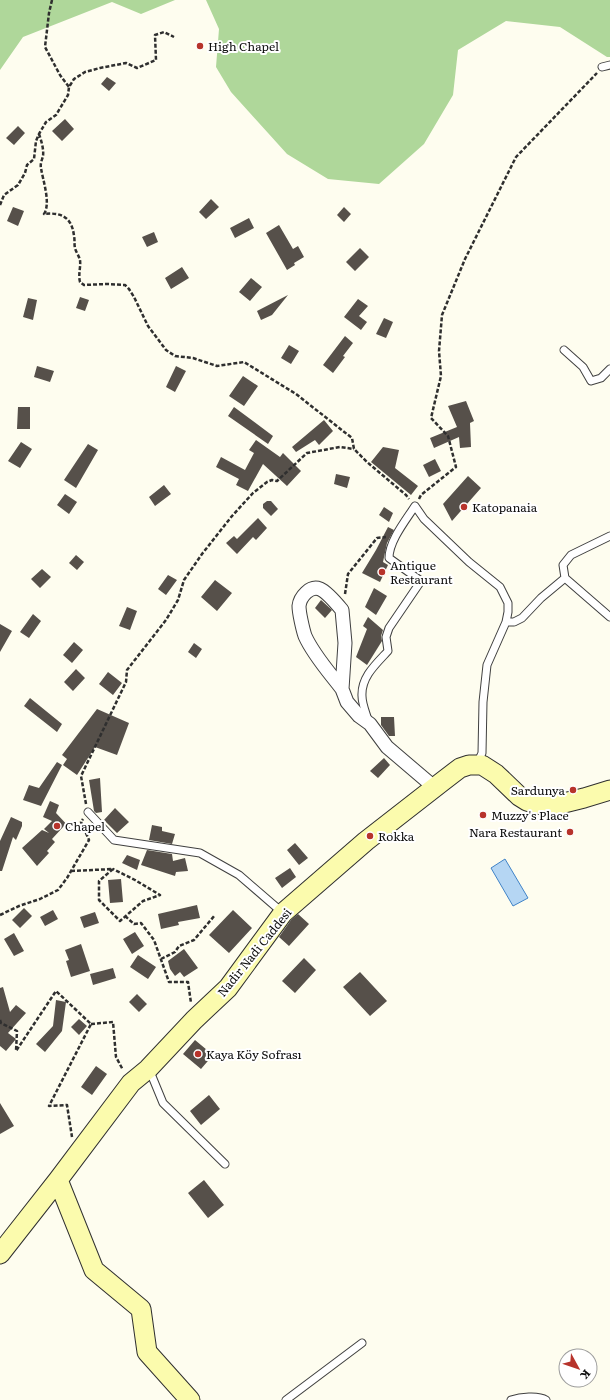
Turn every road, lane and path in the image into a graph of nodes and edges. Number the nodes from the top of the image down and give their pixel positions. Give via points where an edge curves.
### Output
1 (52, 0) edge
2 (174, 38) dead end
3 (610, 65) edge
4 (602, 67) joint
5 (69, 87) junction
6 (39, 134) junction
7 (0, 205) edge
8 (564, 350) dead end
9 (610, 369) edge
10 (354, 449) junction
11 (415, 506) junction
12 (396, 536) junction
13 (610, 536) edge
14 (565, 578) junction
15 (342, 610) junction
16 (610, 617) edge
17 (506, 622) junction
18 (342, 689) junction
19 (370, 724) junction
20 (477, 764) junction
21 (434, 787) junction
22 (610, 790) edge
23 (88, 812) junction
24 (113, 869) junction
25 (70, 871) junction
26 (283, 913) junction
27 (0, 915) edge
28 (215, 915) dead end
29 (125, 916) junction
30 (161, 959) junction
31 (0, 1020) edge
32 (194, 1020) junction
33 (91, 1024) junction
34 (148, 1069) junction
35 (131, 1083) junction
36 (75, 1157) junction
37 (226, 1164) dead end
38 (58, 1180) junction
39 (0, 1254) edge
40 (362, 1343) dead end
41 (190, 1400) edge
42 (286, 1400) edge
43 (511, 1400) edge
44 (546, 1400) edge

1 - 5 path via 45,47
2 - 5 path via 164,32 155,36 156,60 146,65 137,68 126,63 85,72 74,79
3 - 4 lane
4 - 11 path via 516,157 465,259 442,315 439,351 441,376 431,418 448,436 456,467 421,495
5 - 6 path via 68,95 56,115 46,122
6 - 7 path via 34,159 27,165 18,185 4,195
6 - 10 path via 43,154 41,166 46,189 44,214 63,215 70,222 80,260 80,282 125,285 148,326 166,350 175,356 193,358 217,366 244,362 286,387 335,424 352,438
8 - 9 lane via 583,368 591,381 601,378
10 - 11 path
10 - 23 path via 340,447 306,453 278,481 267,482 253,493 202,554 184,580 178,600 166,620 127,670 126,682 81,776
11 - 12 lane
11 - 17 lane via 424,519 500,587 508,603
12 - 15 path via 377,538 348,574
12 - 19 lane via 389,558 421,581 388,628 388,651 368,674 363,685 362,697
13 - 14 lane via 571,555 563,565
14 - 16 lane
14 - 17 lane via 522,618
15 - 18 street via 345,643
15 - 18 street via 320,589 308,591 299,606 305,636
17 - 20 lane via 487,665 482,753
18 - 19 street via 347,702
19 - 21 street via 387,747
20 - 21 street, Nadir Nadi Caddesi via 460,768
20 - 22 street via 496,774 519,796 536,804 556,805
21 - 26 street, Nadir Nadi Caddesi via 366,841
23 - 25 path via 81,822 89,840
23 - 26 lane via 114,840 200,853 239,875
24 - 25 path
24 - 29 path via 99,881 99,900 120,921
24 - 29 path via 160,895 143,901
25 - 27 path via 58,890
26 - 32 street, Nadir Nadi Caddesi via 228,988
28 - 30 path via 194,940 178,946 175,952
29 - 30 path via 134,924 141,924 154,940
30 - 32 path via 169,982 188,982
31 - 33 path via 17,1031 16,1051 56,991
32 - 34 street, Nadir Nadi Caddesi
33 - 35 path via 113,1022 116,1056
33 - 36 path via 49,1106 66,1105
34 - 35 street, Nadir Nadi Caddesi
34 - 37 lane via 164,1103
35 - 36 street, Nadir Nadi Caddesi
36 - 38 street, Nadir Nadi Caddesi
38 - 39 street, Nadir Nadi Caddesi
38 - 41 street via 94,1270 141,1309 147,1352
40 - 42 lane
43 - 44 lane

